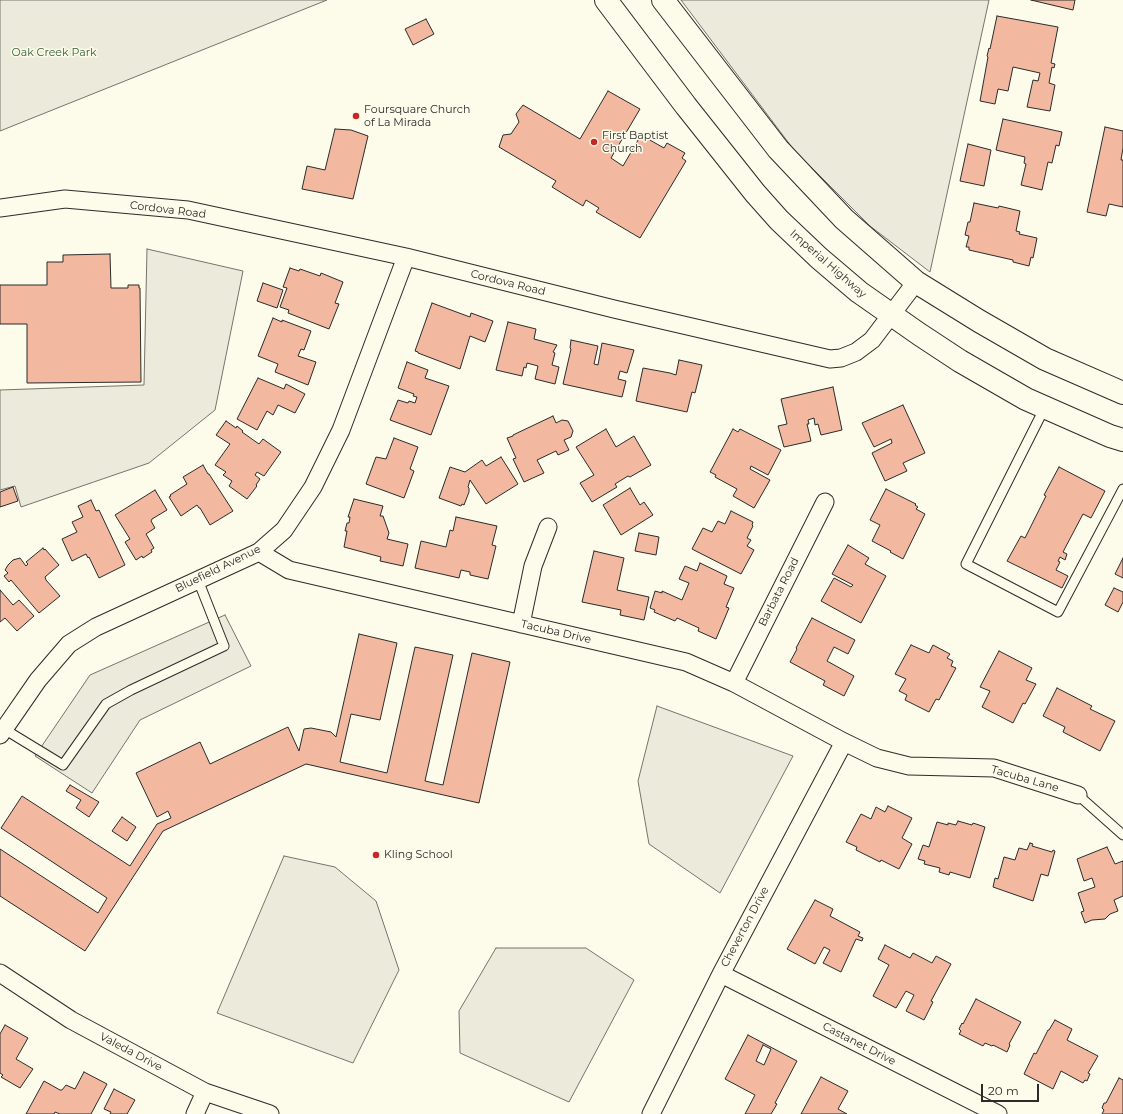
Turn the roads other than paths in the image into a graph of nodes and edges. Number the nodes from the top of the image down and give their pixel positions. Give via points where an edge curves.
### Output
1 (606, 0) edge
2 (662, 0) edge
3 (0, 208) edge
4 (406, 257) junction
5 (916, 282) junction
6 (891, 315) junction
7 (1123, 393) edge
8 (1045, 407) junction
9 (1123, 440) edge
10 (1123, 489) edge
11 (825, 502) dead end
12 (548, 527) dead end
13 (259, 552) junction
14 (198, 580) junction
15 (521, 624) junction
16 (734, 683) junction
17 (2, 732) edge
18 (844, 742) junction
19 (1078, 795) joint
20 (1123, 835) edge
21 (0, 973) edge
22 (721, 974) junction
23 (205, 1092) junction
24 (195, 1114) edge
25 (270, 1114) edge
26 (651, 1114) edge
27 (998, 1114) edge

1 - 6 main road, Imperial Highway via 686,106 774,215 819,258
2 - 5 main road via 778,149 844,219
3 - 4 street, Cordova Road via 65,199 188,210
4 - 6 street, Cordova Road via 830,359 856,352 872,340
4 - 13 street, Bluefield Avenue via 341,430 313,487 284,530
5 - 6 street, Cordova Road
5 - 7 main road via 1045,359
6 - 8 main road, Imperial Highway via 960,361 1026,399
8 - 9 main road, Imperial Highway
8 - 10 lane via 966,564 1058,612
11 - 16 street, Barbata Road
12 - 15 street via 533,566
13 - 14 street, Bluefield Avenue
13 - 15 street, Tacuba Drive via 289,570
14 - 17 street, Bluefield Avenue via 96,627 69,644 38,680
14 - 17 lane via 224,646 106,704 63,765
15 - 16 street, Tacuba Drive via 686,662
16 - 18 street, Tacuba Drive
18 - 19 street, Tacuba Lane via 877,758 909,766 994,768
18 - 22 street, Cheverton Drive
19 - 20 lane, Tacuba Lane
21 - 23 street, Valeda Drive via 71,1020
22 - 26 street, Cheverton Drive
22 - 27 street, Castanet Drive
23 - 24 street
23 - 25 street, Valeda Drive

